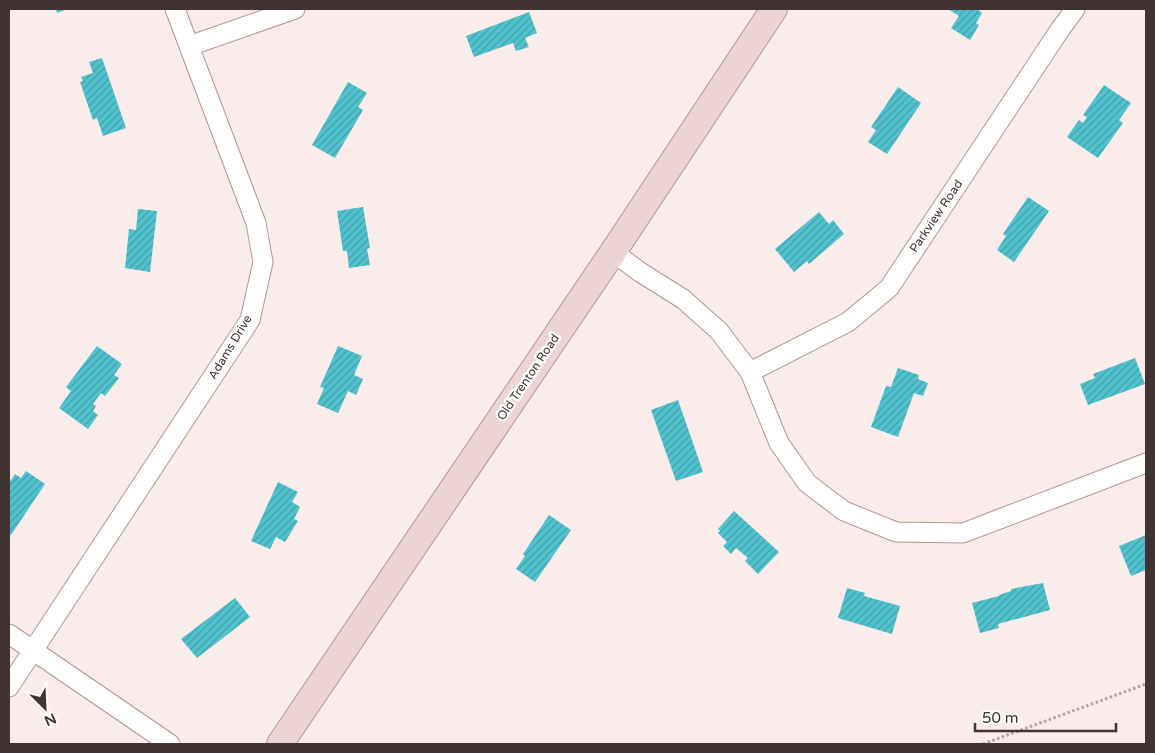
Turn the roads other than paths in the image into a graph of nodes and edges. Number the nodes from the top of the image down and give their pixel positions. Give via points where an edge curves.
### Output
1 (175, 9) edge
2 (295, 9) edge
3 (774, 9) edge
4 (1075, 9) edge
5 (188, 46) junction
6 (612, 252) junction
7 (750, 372) junction
8 (1146, 463) edge
9 (9, 634) edge
10 (32, 650) junction
11 (9, 687) edge
12 (170, 744) edge
13 (280, 744) edge

1 - 5 street, Adams Drive
2 - 5 street
3 - 6 main road, Old Trenton Road
4 - 7 street, Parkview Road via 889,288 848,322
5 - 10 street, Adams Drive via 256,224 263,262 250,320
6 - 7 street via 698,312 719,331
6 - 13 main road, Old Trenton Road
7 - 8 street via 779,443 807,483 844,511 896,532 963,533
9 - 10 street
10 - 11 street, Adams Drive
10 - 12 street

